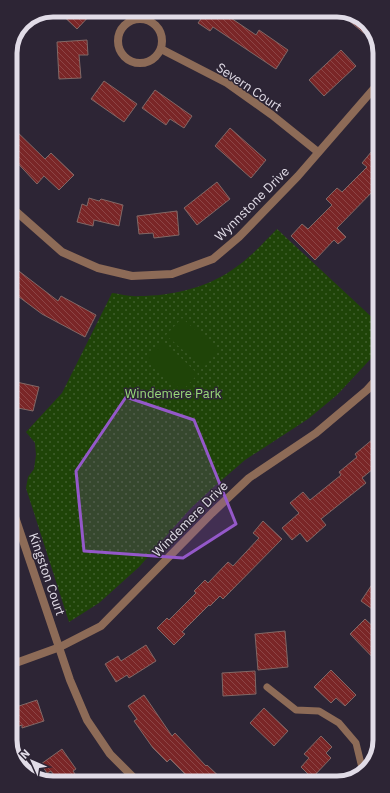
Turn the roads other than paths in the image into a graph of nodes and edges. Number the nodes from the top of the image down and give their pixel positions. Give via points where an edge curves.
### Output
1 (161, 49) junction
2 (373, 90) edge
3 (318, 152) junction
4 (17, 213) edge
5 (373, 383) edge
6 (17, 522) edge
7 (60, 647) junction
8 (17, 663) edge
9 (267, 687) dead end
10 (362, 767) edge
11 (132, 776) edge

1 - 1 street via 162,41 158,27 145,19 130,21 119,32 118,46 121,53 132,62 146,63 158,55
1 - 3 street, Severn Court via 227,83
2 - 3 street, Wynnstone Drive
3 - 4 street, Wynnstone Drive via 239,237 213,259 172,274 132,276 98,268 62,252
5 - 7 street, Windemere Drive via 316,433 249,478 101,626
6 - 7 street, Kingston Court
7 - 8 street, Windemere Drive
7 - 11 street, Kingston Court via 70,680 87,720 110,754
9 - 10 lane via 296,710 319,711 340,723 356,744

